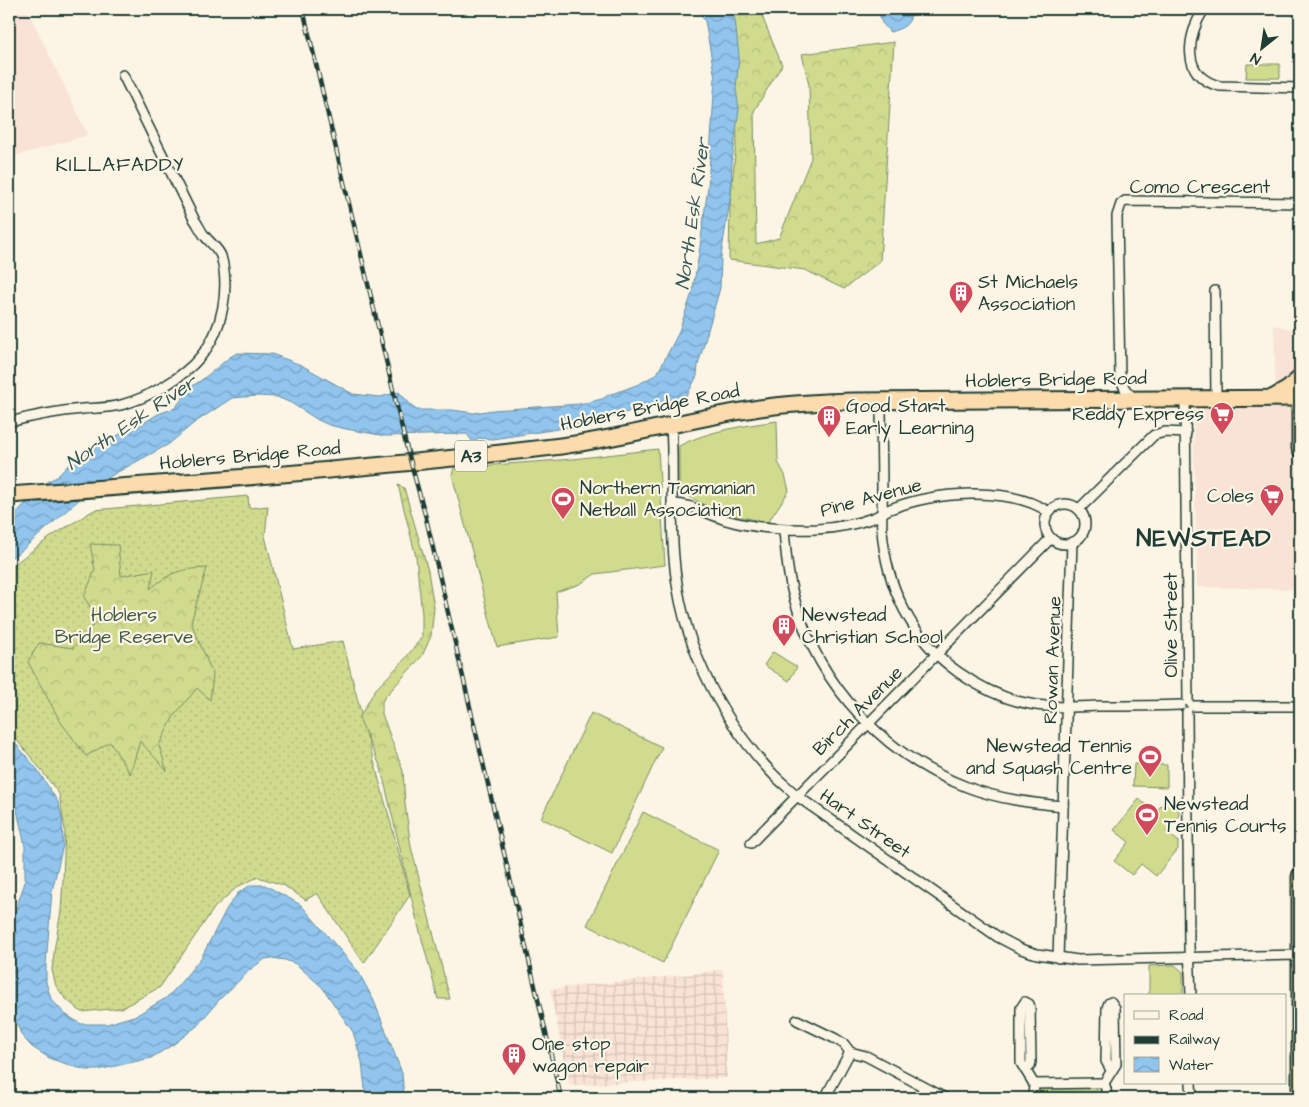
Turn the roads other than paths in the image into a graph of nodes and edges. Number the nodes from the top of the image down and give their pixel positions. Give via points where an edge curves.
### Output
1 (1204, 9) edge
2 (123, 75) dead end
3 (1300, 88) edge
4 (1300, 203) edge
5 (1216, 291) dead end
6 (1300, 378) edge
7 (1216, 398) junction
8 (1272, 398) junction
9 (1300, 398) edge
10 (1134, 399) junction
11 (1185, 399) junction
12 (881, 401) junction
13 (9, 422) edge
14 (670, 425) junction
15 (1186, 432) junction
16 (1300, 449) edge
17 (9, 495) edge
18 (672, 504) junction
19 (1079, 509) junction
20 (882, 512) junction
21 (1049, 512) junction
22 (784, 530) junction
23 (1051, 538) junction
24 (1072, 542) junction
25 (938, 654) junction
26 (1187, 706) junction
27 (1300, 706) edge
28 (1068, 707) junction
29 (868, 724) junction
30 (797, 796) junction
31 (1063, 806) junction
32 (751, 843) dead end
33 (1300, 876) edge
34 (1299, 955) edge
35 (1058, 958) junction
36 (1190, 958) junction
37 (1191, 994) edge
38 (797, 1020) dead end
39 (1300, 1047) edge
40 (850, 1052) junction
41 (1026, 1070) junction
42 (1111, 1070) junction
43 (1034, 1084) junction
44 (1104, 1084) junction
45 (1192, 1084) edge
46 (924, 1088) junction
47 (825, 1098) edge
48 (919, 1098) edge
49 (945, 1098) edge
50 (1034, 1098) edge
51 (1107, 1098) edge
52 (1192, 1098) edge
53 (1300, 1098) edge

1 - 3 street via 1190,44 1190,58 1197,74 1204,80 1220,86
2 - 13 street via 194,219 220,253 225,277 219,322 201,356 166,386 121,406 81,409
4 - 10 street, Como Crescent via 1120,204 1117,216 1120,378
5 - 7 street
6 - 8 highway
7 - 8 highway, Hoblers Bridge Road / A3
7 - 11 highway, Hoblers Bridge Road / A3
8 - 9 highway, Hoblers Bridge Road / A3
9 - 16 highway, A3
10 - 11 highway, Hoblers Bridge Road / A3
10 - 12 highway, Hoblers Bridge Road / A3
11 - 15 street, Olive Street
12 - 14 highway, Hoblers Bridge Road / A3 via 781,405
12 - 20 street
14 - 17 highway, Hoblers Bridge Road / A3 via 563,445 395,464
14 - 18 street, Hart Street
15 - 19 street via 1154,435
15 - 26 street, Olive Street
18 - 22 street, Pine Avenue via 686,505 753,526
18 - 30 street, Hart Street via 675,570 696,654 728,718 772,774
19 - 21 street via 1060,504
19 - 24 street via 1085,528
20 - 21 street, Pine Avenue via 926,499 974,494 1028,501
20 - 22 street, Pine Avenue via 875,518 832,528
20 - 25 street via 883,543 895,593 920,635
21 - 23 street via 1045,522
22 - 29 street via 788,573 804,629 833,682
23 - 24 street via 1061,543
23 - 25 street, Birch Avenue
24 - 28 street, Rowan Avenue
25 - 28 street via 951,667 994,692 1029,704
25 - 29 street, Birch Avenue
26 - 27 street
26 - 28 street
26 - 36 street, Olive Street
28 - 31 street, Rowan Avenue
29 - 30 street, Birch Avenue
29 - 31 street via 908,757 967,788 1012,800
30 - 32 street, Birch Avenue
30 - 35 street, Hart Street via 998,937 1021,948
31 - 35 street, Rowan Avenue
33 - 34 highway
34 - 36 street, Hart Street
34 - 39 highway
35 - 36 street, Hart Street
36 - 37 street, Olive Street
38 - 40 street via 836,1039
39 - 53 highway
40 - 46 street via 866,1056
40 - 47 street
41 - 41 street via 1021,1063 1021,1008 1025,1002 1030,1008 1031,1062
41 - 43 street
42 - 42 street via 1106,1061 1106,1008 1111,1002 1115,1008 1116,1064
42 - 44 street
43 - 44 street
43 - 50 street
44 - 51 street
45 - 52 street
46 - 48 street
46 - 49 street

